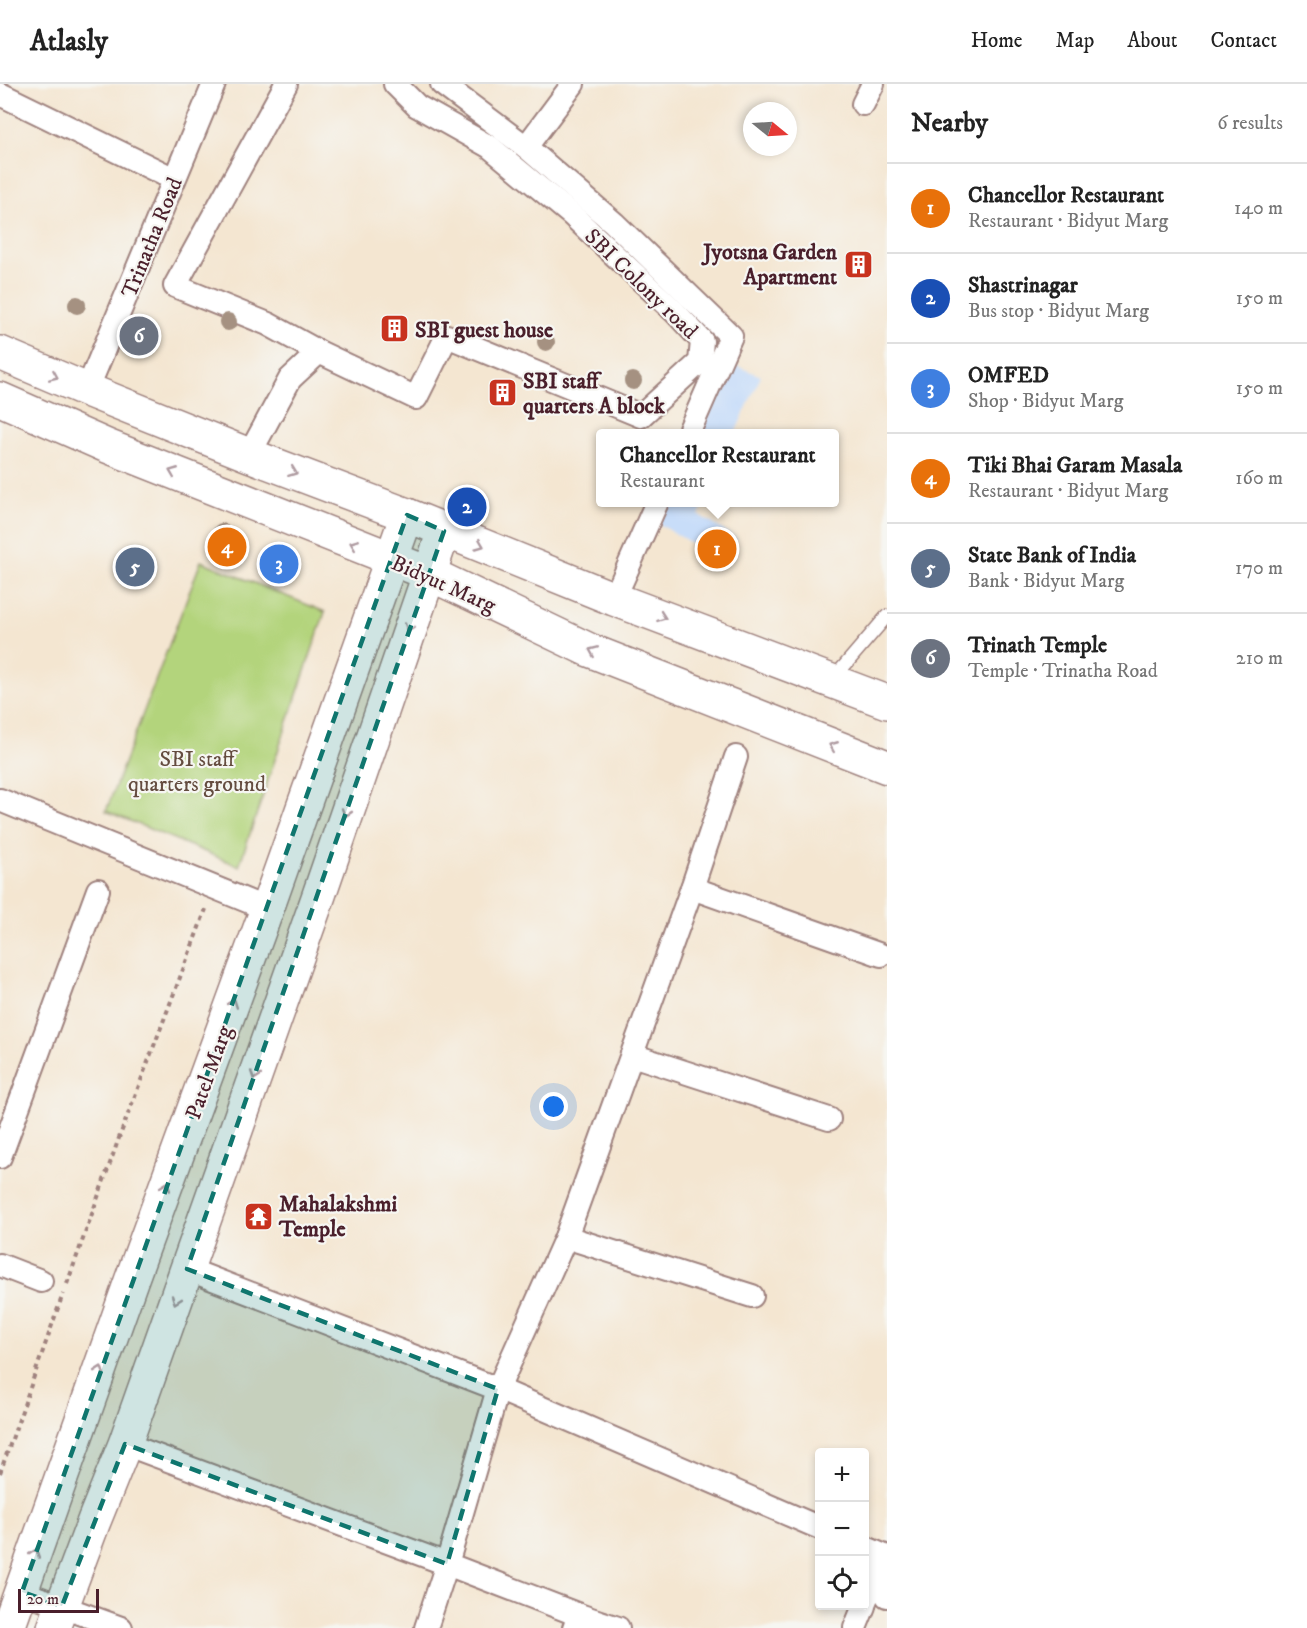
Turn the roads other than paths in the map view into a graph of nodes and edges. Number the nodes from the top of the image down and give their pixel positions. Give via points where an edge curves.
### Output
1 (214, 84) edge
2 (286, 84) edge
3 (395, 84) edge
4 (442, 84) edge
5 (573, 84) edge
6 (873, 84) edge
7 (0, 94) edge
8 (863, 104) dead end
9 (526, 147) junction
10 (174, 179) junction
11 (0, 352) edge
12 (319, 352) junction
13 (87, 390) junction
14 (0, 399) edge
15 (690, 429) edge
16 (249, 455) junction
17 (655, 507) edge
18 (407, 515) junction
19 (444, 531) junction
20 (390, 559) junction
21 (428, 573) junction
22 (614, 599) junction
23 (887, 616) edge
24 (832, 680) junction
25 (887, 702) edge
26 (736, 757) dead end
27 (887, 768) edge
28 (0, 800) edge
29 (692, 888) junction
30 (98, 890) dead end
31 (267, 909) junction
32 (881, 955) dead end
33 (632, 1055) junction
34 (829, 1119) dead end
35 (0, 1157) edge
36 (566, 1237) junction
37 (0, 1265) edge
38 (186, 1269) junction
39 (41, 1281) dead end
40 (752, 1296) dead end
41 (498, 1389) junction
42 (125, 1444) junction
43 (815, 1526) edge
44 (879, 1551) edge
45 (447, 1564) junction
46 (869, 1587) edge
47 (22, 1592) junction
48 (887, 1596) edge
49 (862, 1610) edge
50 (58, 1617) edge
51 (576, 1621) edge
52 (8, 1628) edge
53 (121, 1628) edge
54 (426, 1628) edge
55 (618, 1628) edge
56 (855, 1628) edge

1 - 10 street, Trinatha Road
2 - 12 street, SBI Colony road via 175,286 268,324
3 - 12 street, SBI Colony road via 417,106 490,147 572,215 702,341 700,362 641,416 447,336 416,398
4 - 9 street
5 - 9 street
6 - 8 street
7 - 10 street
9 - 15 street via 614,223 731,336
10 - 13 street, Trinatha Road
11 -> 13 street
12 - 16 street via 290,379
13 - 16 street
20 -> 14 street, Bidyut Marg
16 -> 18 street
17 - 22 street
18 - 19 street
18 - 20 street, Patel Marg
19 - 21 street
19 -> 22 street
20 - 21 street, Bidyut Marg
20 - 31 street, Patel Marg
27 -> 21 street, Bidyut Marg via 589,650
21 -> 38 street, Patel Marg
22 -> 24 street
23 - 24 lane
24 - 25 street
26 - 29 street
28 - 31 street
29 - 32 street
29 - 33 street
30 - 35 street
47 -> 31 street, Patel Marg
33 - 34 street
33 - 36 street
36 - 40 street
36 - 41 street
37 - 39 street
38 - 41 street
38 -> 42 street, Patel Marg
41 - 43 street
41 - 45 street
42 - 45 street
42 - 50 street, Patel Marg
44 - 46 street
44 - 48 street
45 - 51 street
45 - 54 street
47 - 50 street
47 - 52 street, Patel Marg
49 - 56 street
50 - 53 street
51 - 55 street

